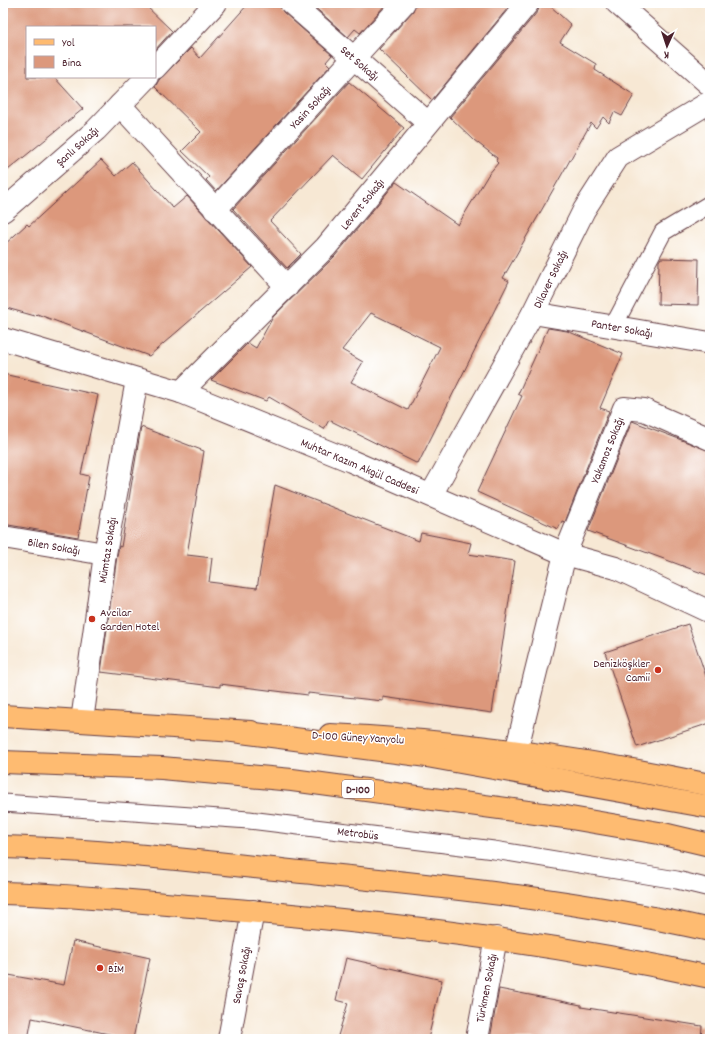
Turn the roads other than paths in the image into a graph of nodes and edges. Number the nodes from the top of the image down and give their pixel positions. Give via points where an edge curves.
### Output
1 (216, 3) edge
2 (291, 3) edge
3 (404, 3) edge
4 (528, 3) edge
5 (617, 3) edge
6 (355, 58) junction
7 (156, 67) edge
8 (146, 78) edge
9 (710, 85) edge
10 (710, 102) edge
11 (120, 106) junction
12 (428, 123) junction
13 (710, 204) edge
14 (215, 210) junction
15 (3, 211) edge
16 (287, 287) junction
17 (533, 313) junction
18 (613, 327) junction
19 (3, 340) edge
20 (710, 343) edge
21 (137, 380) junction
22 (181, 392) junction
23 (710, 439) edge
24 (431, 496) junction
25 (3, 537) edge
26 (105, 554) junction
27 (565, 554) junction
28 (710, 612) edge
29 (3, 716) edge
30 (82, 721) junction
31 (233, 731) junction
32 (516, 752) junction
33 (3, 762) edge
34 (710, 785) edge
35 (3, 803) edge
36 (710, 807) edge
37 (710, 845) edge
38 (3, 847) edge
39 (710, 888) edge
40 (3, 893) edge
41 (253, 911) junction
42 (710, 930) edge
43 (496, 938) junction
44 (710, 976) edge
45 (229, 1039) edge
46 (477, 1039) edge

1 - 7 street
2 - 6 street, Set Sokağı
3 - 6 street, Yasin Sokağı
4 - 12 street, Levent Sokağı
5 - 9 street
6 - 12 street, Set Sokağı
6 - 14 street, Yasin Sokağı
8 - 11 street, Şanlı Sokağı
10 - 17 street, Dilaver Sokağı via 618,157 584,210
11 - 14 street
11 - 15 street, Şanlı Sokağı
12 - 16 street, Levent Sokağı via 326,247
13 - 18 lane via 663,232
14 - 16 street
16 - 22 street, Levent Sokağı
17 - 18 street, Panter Sokağı
17 - 24 street, Dilaver Sokağı
18 - 20 street, Panter Sokağı
19 - 21 street, Muhtar Kazım Akgül Caddesi
21 - 22 street, Muhtar Kazım Akgül Caddesi
21 - 26 street, Mümtaz Sokağı
22 - 24 street, Muhtar Kazım Akgül Caddesi
23 - 27 street, Yakamoz Sokağı via 644,410 624,408
24 - 27 street, Muhtar Kazım Akgül Caddesi
25 - 26 street, Bilen Sokağı
26 - 30 street, Mümtaz Sokağı
27 - 28 street, Muhtar Kazım Akgül Caddesi via 616,568
27 - 32 street
29 - 30 main road, D-100 Güney Yanyolu
30 - 31 main road, D-100 Güney Yanyolu
31 - 32 main road, D-100 Güney Yanyolu via 391,738
31 - 36 main road via 427,756
32 - 34 main road, D-100 Güney Yanyolu via 599,764
33 - 37 main road, D-100 via 162,768 292,780 565,817 659,833
35 - 39 lane, Metrobüs via 249,820 494,850 677,880
38 - 42 main road via 123,854 390,881 545,901
40 - 41 main road via 54,894
41 - 43 main road
41 - 45 street, Savaş Sokağı
43 - 44 main road via 639,961
43 - 46 street, Türkmen Sokağı

